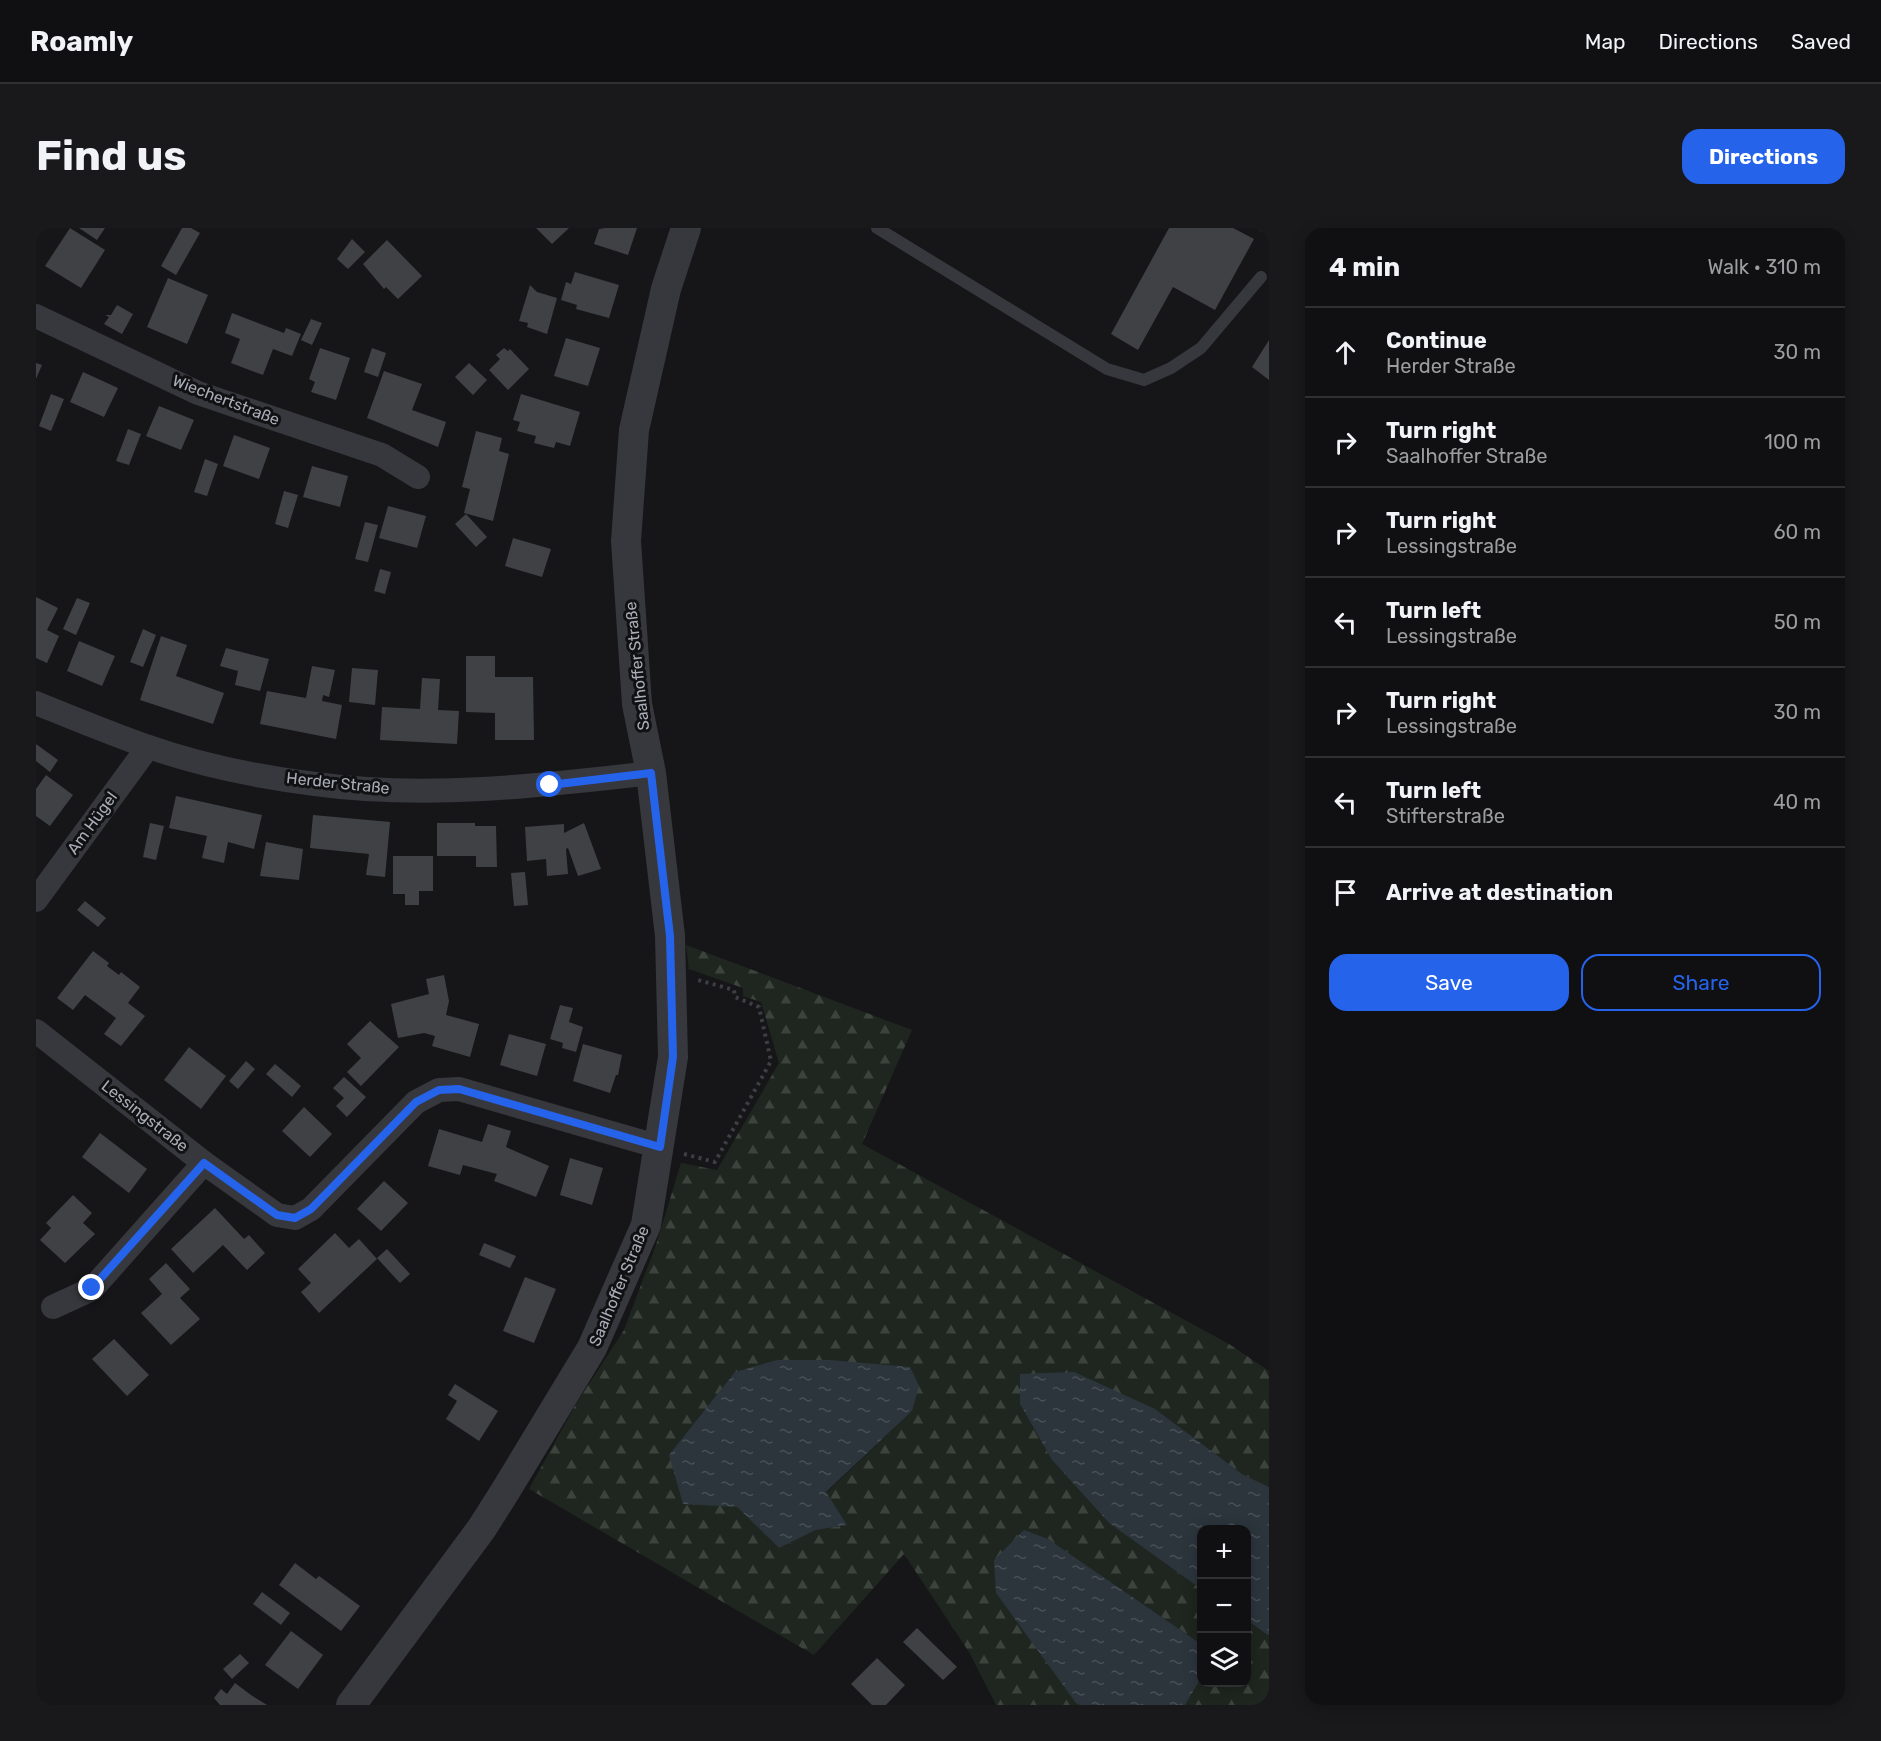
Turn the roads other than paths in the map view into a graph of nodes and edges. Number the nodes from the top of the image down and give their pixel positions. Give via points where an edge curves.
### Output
1 (686, 228) edge
2 (877, 228) edge
3 (1261, 277) dead end
4 (36, 316) edge
5 (418, 477) dead end
6 (36, 703) edge
7 (148, 747) junction
8 (651, 773) junction
9 (36, 900) edge
10 (36, 1031) edge
11 (660, 1147) junction
12 (204, 1163) junction
13 (53, 1307) dead end
14 (351, 1705) edge

1 - 8 street, Saalhoffer Straße via 666,289 634,430 626,541 637,704
2 - 3 lane via 1107,369 1144,380 1171,369 1201,348
4 - 5 street, Wiechertstraße via 198,393 382,455
6 - 7 street, Herder Straße
7 - 8 street, Herder Straße via 316,784 433,791 550,785
7 - 9 street, Am Hügel
8 - 11 street, Saalhoffer Straße via 671,973 673,1057
10 - 12 street, Lessingstraße
11 - 12 street, Lessingstraße via 459,1089 439,1090 416,1102 311,1209 295,1218 277,1215
11 - 14 street, Saalhoffer Straße via 646,1225 592,1348 482,1528
12 - 13 street via 92,1288

